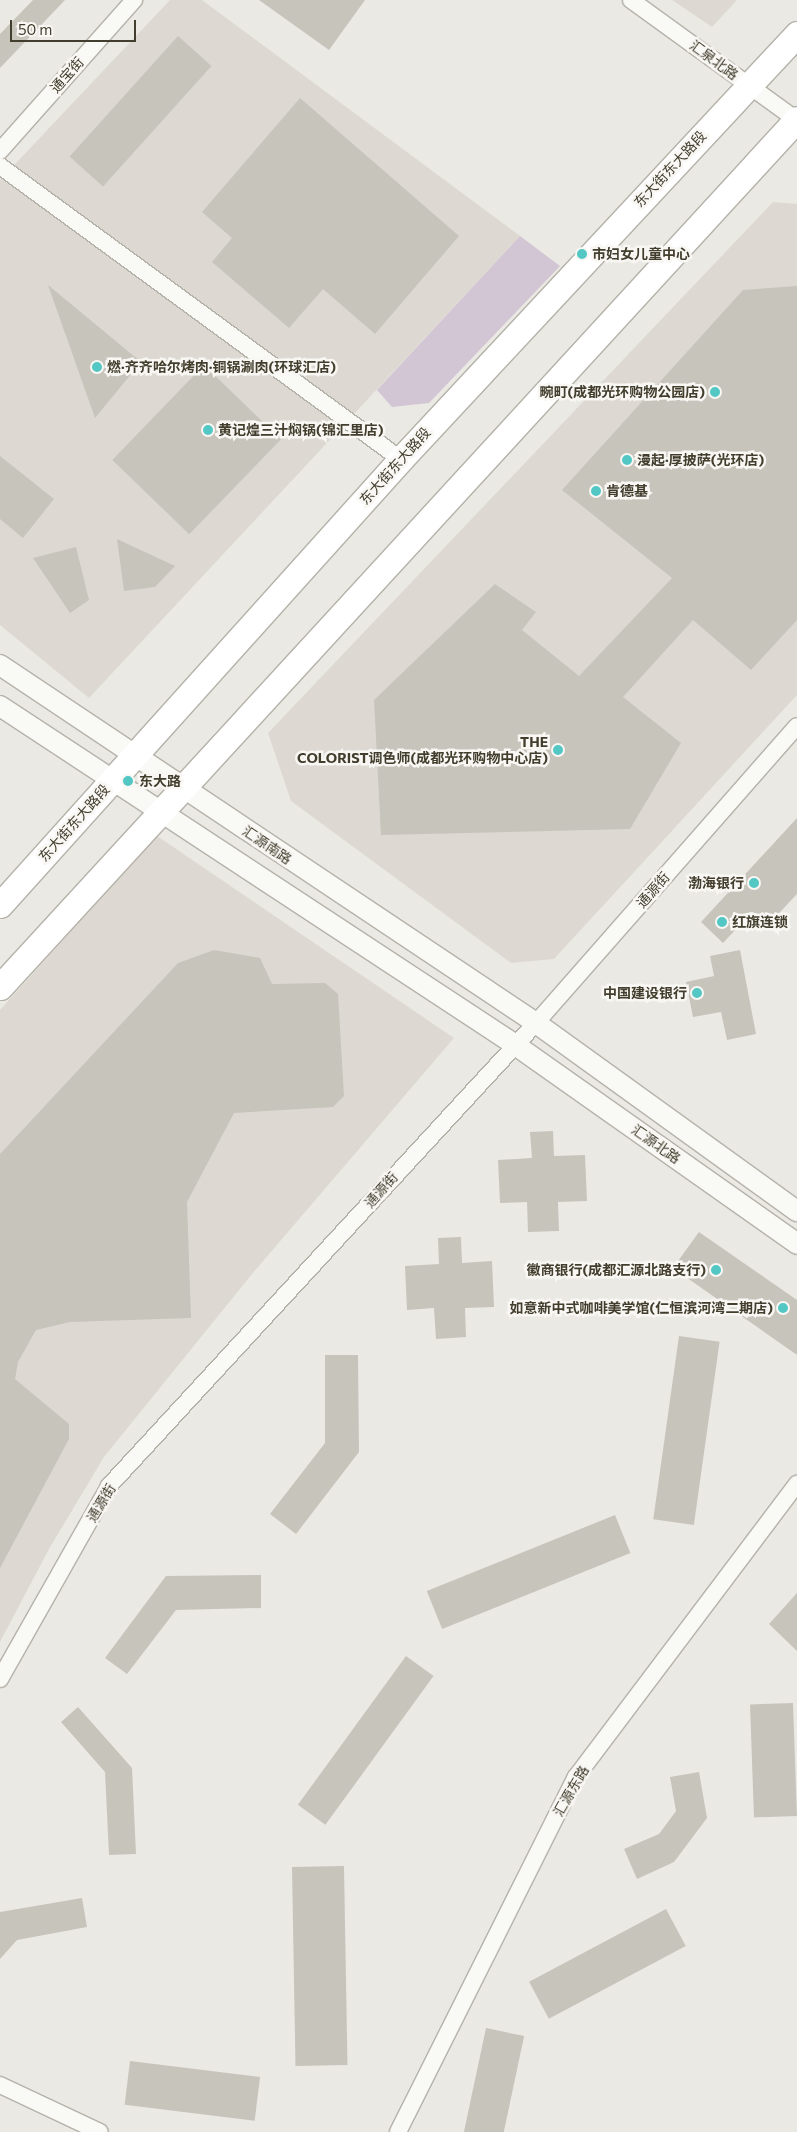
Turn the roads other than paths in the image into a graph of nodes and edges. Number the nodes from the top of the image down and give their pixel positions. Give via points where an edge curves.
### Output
1 (134, 0) edge
2 (631, 0) edge
3 (797, 34) edge
4 (750, 85) junction
5 (797, 119) edge
6 (0, 151) edge
7 (0, 166) edge
8 (401, 459) junction
9 (0, 665) edge
10 (0, 706) edge
11 (797, 726) edge
12 (134, 756) junction
13 (111, 781) junction
14 (184, 789) junction
15 (158, 814) junction
16 (0, 905) edge
17 (0, 988) edge
18 (536, 1023) junction
19 (514, 1044) junction
20 (797, 1211) edge
21 (797, 1244) edge
22 (797, 1484) edge
23 (0, 1679) edge
24 (0, 2085) edge
25 (100, 2132) edge
26 (398, 2132) edge

1 - 6 street, 通宝街
2 - 4 street, 汇泉北路
3 - 4 main road, 东大街东大路段
4 - 5 street, 汇泉北路
4 - 8 main road, 东大街东大路段
5 - 14 main road
7 - 8 street
8 - 12 main road, 东大街东大路段
9 - 12 street, 汇源南路
10 - 13 street
11 - 18 street, 通源街
12 - 13 main road, 东大街东大路段
12 - 14 street, 汇源南路
13 - 15 street
13 - 16 main road, 东大街东大路段
14 - 15 main road
14 - 18 street, 汇源南路
15 - 17 main road
15 - 19 street
18 - 19 street, 通源街
18 - 20 street, 汇源北路
19 - 21 street, 汇源北路
19 - 23 street, 通源街 via 109,1486
22 - 26 street, 汇源东路 via 576,1777
24 - 25 street

